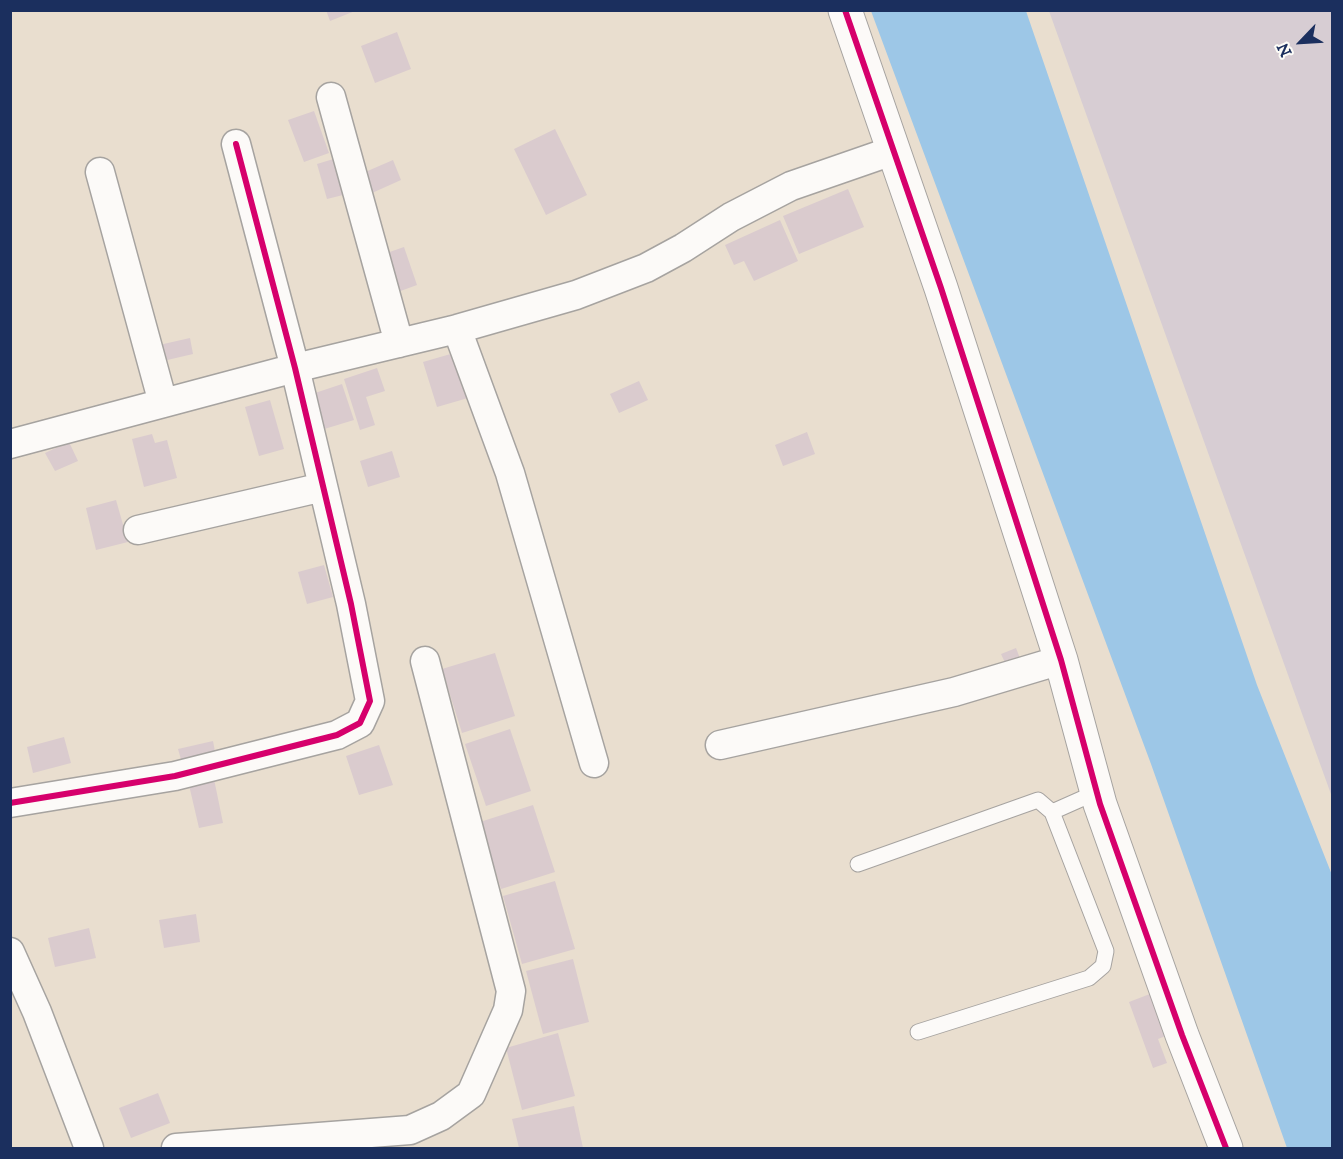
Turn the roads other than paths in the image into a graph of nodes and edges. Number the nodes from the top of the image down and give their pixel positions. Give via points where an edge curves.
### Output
1 (844, 10) edge
2 (331, 97) dead end
3 (236, 144) dead end
4 (892, 152) junction
5 (100, 172) dead end
6 (457, 329) junction
7 (399, 343) junction
8 (295, 368) junction
9 (163, 403) junction
10 (10, 444) edge
11 (323, 487) junction
12 (138, 530) dead end
13 (425, 660) dead end
14 (1061, 660) junction
15 (720, 745) dead end
16 (594, 763) dead end
17 (1097, 792) junction
18 (10, 804) edge
19 (1052, 812) junction
20 (858, 864) dead end
21 (10, 952) edge
22 (918, 1032) dead end
23 (334, 1142) edge
24 (89, 1149) edge
25 (176, 1149) edge
26 (1226, 1149) edge

1 - 4 street
2 - 7 street
3 - 8 street
4 - 6 street via 791,186 646,268 576,295
4 - 14 street via 941,288
5 - 9 street
6 - 7 street
6 - 16 street via 510,473
7 - 8 street
8 - 9 street
8 - 11 street
9 - 10 street
11 - 12 street
11 - 18 street via 370,701 360,723 337,735 185,774
13 - 23 street via 511,991 508,1010 471,1094 410,1130
14 - 15 street via 954,692
14 - 17 street
17 - 19 lane
17 - 26 street
19 - 20 lane via 1038,800
19 - 22 lane via 1106,951 1103,966 1089,978
21 - 24 street
23 - 25 street

